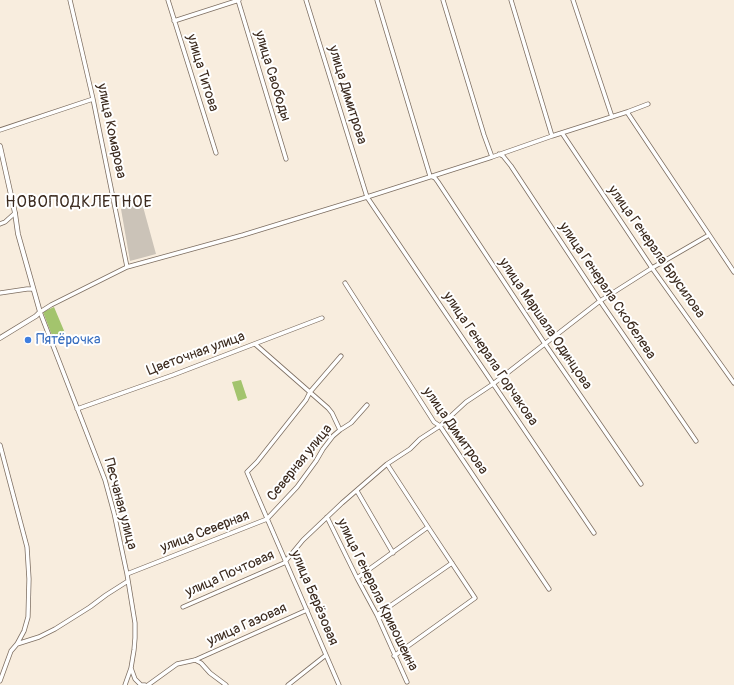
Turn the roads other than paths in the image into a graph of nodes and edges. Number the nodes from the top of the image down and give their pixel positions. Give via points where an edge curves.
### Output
1 (70, 0) edge
2 (168, 0) edge
3 (238, 0) edge
4 (306, 0) edge
5 (377, 0) edge
6 (443, 0) edge
7 (512, 0) edge
8 (573, 0) edge
9 (174, 21) junction
10 (93, 99) junction
11 (648, 104) dead end
12 (627, 112) junction
13 (612, 117) junction
14 (0, 130) edge
15 (562, 133) junction
16 (552, 136) junction
17 (0, 146) edge
18 (216, 154) dead end
19 (499, 154) junction
20 (492, 157) junction
21 (286, 159) dead end
22 (430, 176) junction
23 (367, 197) junction
24 (15, 213) junction
25 (0, 224) edge
26 (709, 235) junction
27 (127, 267) junction
28 (652, 268) junction
29 (734, 272) edge
30 (345, 283) dead end
31 (33, 290) junction
32 (0, 293) edge
33 (600, 301) junction
34 (40, 312) junction
35 (322, 318) dead end
36 (0, 338) edge
37 (255, 344) junction
38 (545, 344) junction
39 (341, 356) dead end
40 (734, 383) edge
41 (494, 384) junction
42 (310, 392) junction
43 (367, 406) dead end
44 (77, 408) junction
45 (440, 426) junction
46 (340, 430) junction
47 (696, 441) dead end
48 (0, 445) edge
49 (387, 464) junction
50 (641, 484) dead end
51 (357, 491) junction
52 (327, 517) junction
53 (268, 519) junction
54 (428, 528) junction
55 (594, 533) dead end
56 (393, 553) junction
57 (286, 561) junction
58 (452, 563) junction
59 (127, 574) junction
60 (357, 578) junction
61 (128, 581) junction
62 (549, 589) dead end
63 (183, 607) dead end
64 (308, 610) junction
65 (377, 615) junction
66 (17, 644) junction
67 (326, 655) junction
68 (394, 656) junction
69 (195, 660) junction
70 (131, 668) junction
71 (0, 681) edge
72 (407, 682) dead end
73 (125, 685) edge
74 (147, 685) edge
75 (226, 685) edge
76 (288, 685) edge
77 (339, 685) edge

1 - 10 street, улица Комарова
2 - 9 street, улица Титова
3 - 9 street
3 - 21 street, улица Свободы
4 - 23 street, улица Димитрова
5 - 22 street
6 - 20 street
7 - 16 street
8 - 13 street
9 - 18 street, улица Титова
10 - 14 street
10 - 27 street, улица Комарова
11 - 12 street
12 - 13 street
12 - 26 street
13 - 15 street
15 - 16 street
15 - 28 street, улица Генерала Брусилова
16 - 19 street
17 - 24 street
19 - 20 street
19 - 33 street, улица Генерала Скобелева via 511,166
20 - 22 street
22 - 23 street
22 - 38 street, улица Маршала Одинцова via 438,182
23 - 27 street
23 - 41 street, улица Генерала Горчакова
24 - 25 street
24 - 31 street
26 - 28 street
26 - 29 street
27 - 34 street
28 - 33 street
28 - 40 street, улица Генерала Брусилова
30 - 45 street, улица Димитрова via 434,422
31 - 32 street
31 - 34 street
33 - 38 street
33 - 47 street, улица Генерала Скобелева
34 - 36 street
34 - 44 street, Песчаная улица
35 - 37 street, Цветочная улица
37 - 42 street
37 - 44 street, Цветочная улица
38 - 41 street
38 - 50 street, улица Маршала Одинцова
39 - 42 street
41 - 45 street via 466,402
41 - 55 street, улица Генерала Горчакова
42 - 46 street via 330,410
42 - 53 street, улица Берёзовая via 247,472
43 - 46 street, Северная улица via 351,423
44 - 59 street, Песчаная улица via 105,480
45 - 49 street via 420,439 410,450
45 - 62 street, улица Димитрова
46 - 53 street, Северная улица via 323,449 297,488
48 - 66 street via 27,547 28,617
49 - 51 street
49 - 54 street
51 - 52 street
51 - 56 street
52 - 57 street
52 - 60 street, улица Генерала Кривошеина
53 - 57 street, улица Берёзовая
53 - 59 street, улица Северная
54 - 56 street
54 - 58 street
56 - 60 street
57 - 63 street, улица Почтовая
57 - 64 street, улица Берёзовая
58 - 65 street
58 - 68 street via 475,598
59 - 61 street, Песчаная улица
60 - 65 street, улица Генерала Кривошеина
61 - 66 street via 55,628 39,637
61 - 70 street, Песчаная улица via 135,638
64 - 67 street, улица Берёзовая
64 - 69 street, улица Газовая
65 - 68 street, улица Генерала Кривошеина
66 - 71 street via 11,651
67 - 76 street
67 - 77 street, улица Берёзовая
68 - 72 street, улица Генерала Кривошеина
69 - 74 street, улица Газовая via 177,664
69 - 75 street
70 - 73 street, Песчаная улица
70 - 74 street via 135,679 141,685

